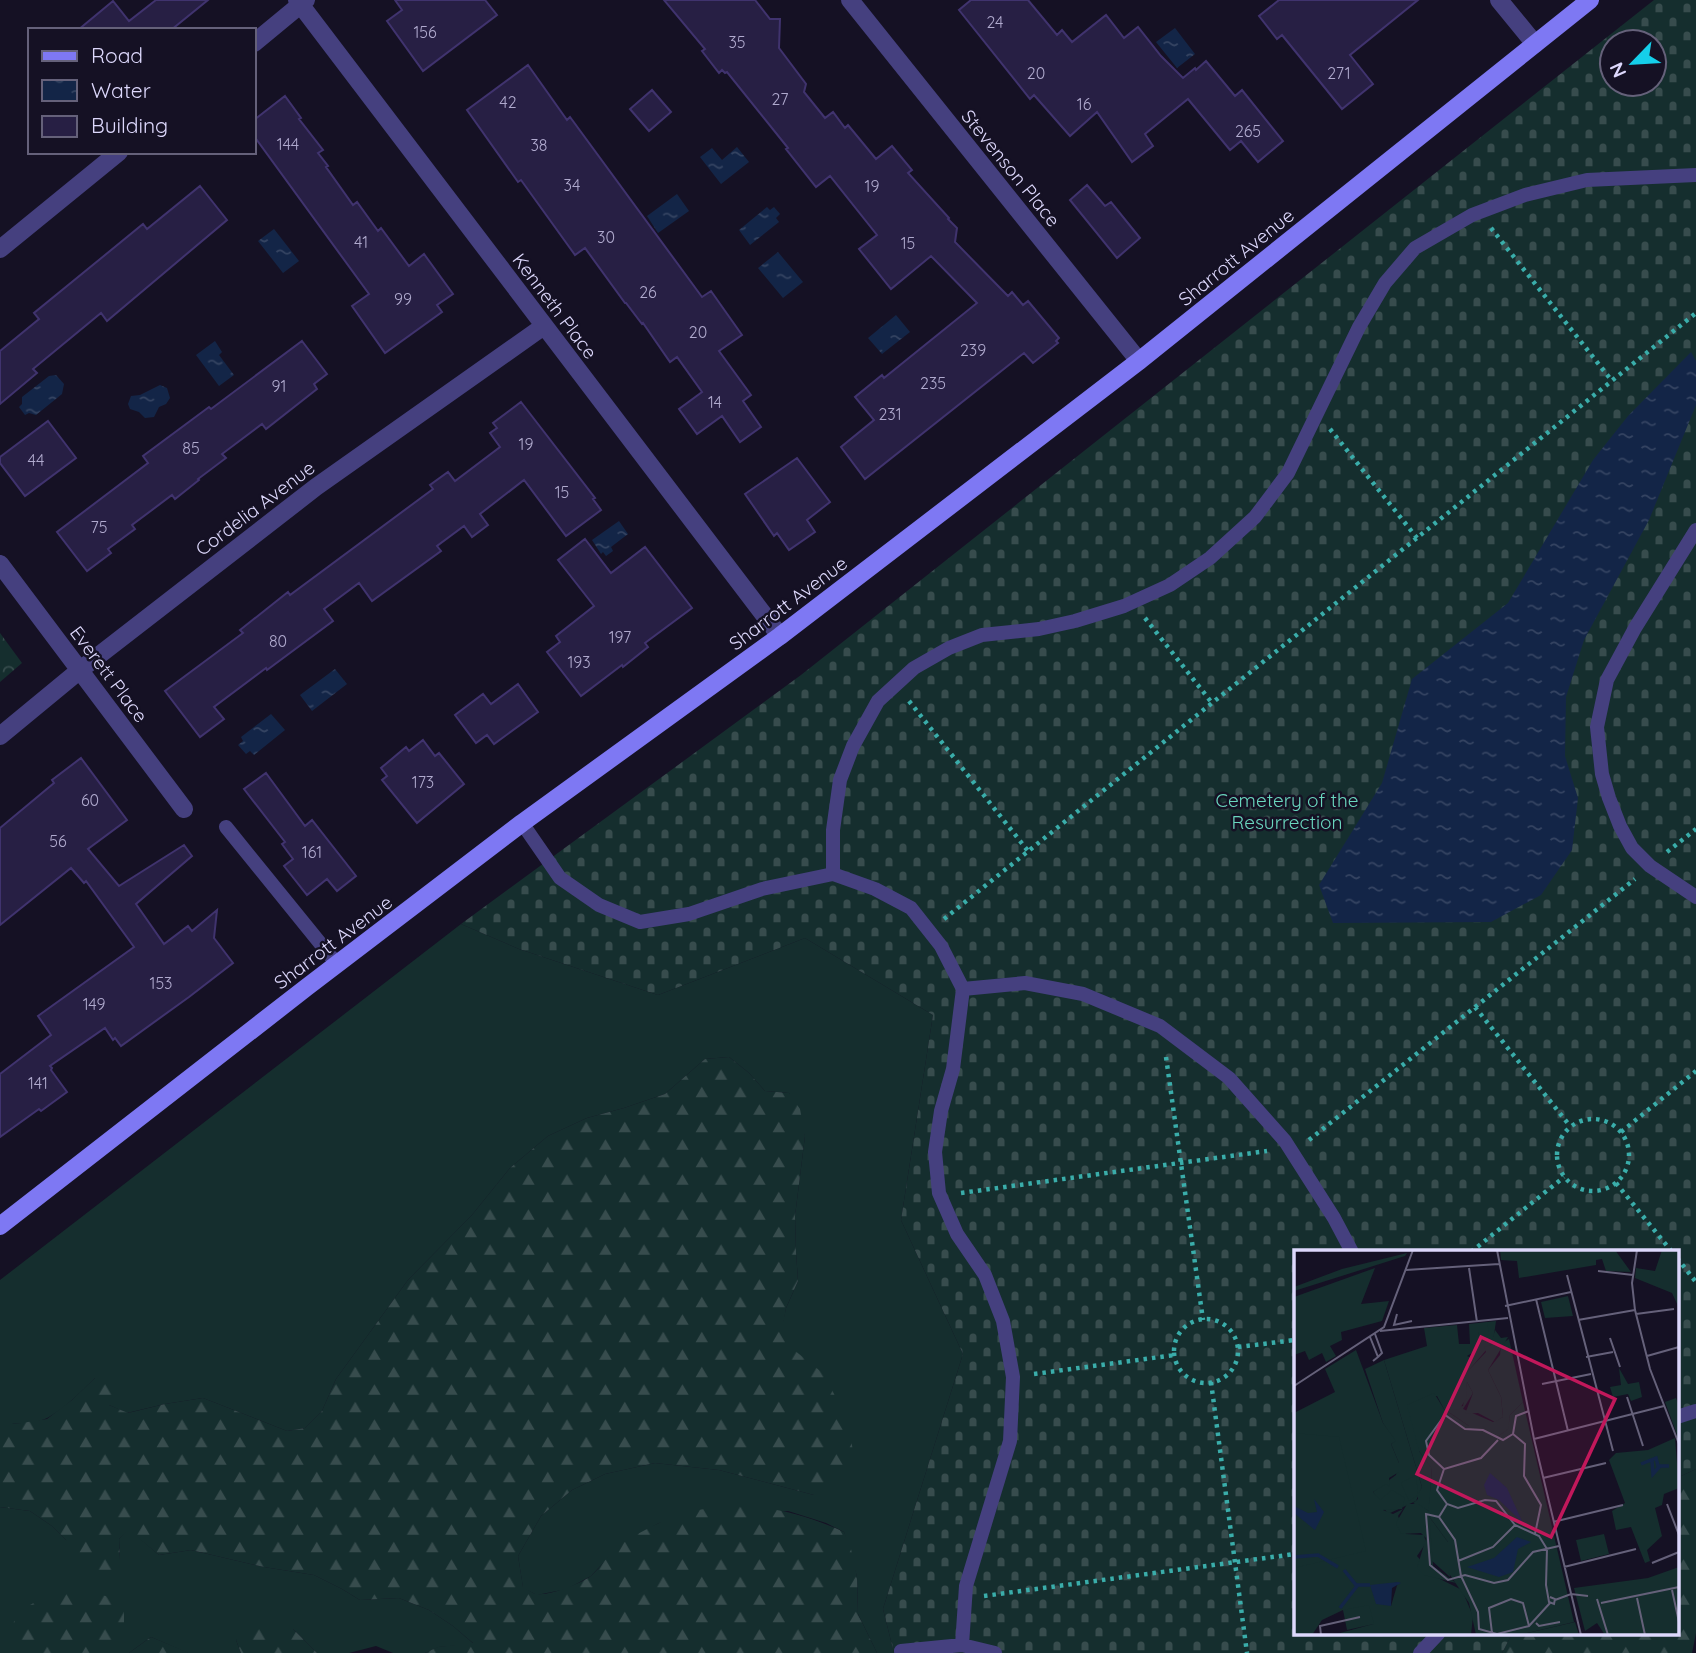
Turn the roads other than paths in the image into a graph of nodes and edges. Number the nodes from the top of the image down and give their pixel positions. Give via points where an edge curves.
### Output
1 (850, 0) edge
2 (1499, 0) edge
3 (1590, 0) edge
4 (301, 2) edge
5 (256, 41) edge
6 (1535, 44) junction
7 (117, 154) edge
8 (1696, 175) edge
9 (0, 249) edge
10 (544, 326) junction
11 (1139, 361) junction
12 (1696, 530) edge
13 (0, 564) edge
14 (780, 636) junction
15 (80, 670) junction
16 (0, 736) edge
17 (184, 809) dead end
18 (522, 823) junction
19 (226, 827) dead end
20 (833, 874) junction
21 (1696, 897) edge
22 (337, 964) junction
23 (963, 989) junction
24 (0, 1226) edge
25 (1351, 1250) edge
26 (1696, 1411) edge
27 (1678, 1417) edge
28 (1436, 1636) edge
29 (962, 1645) junction
30 (901, 1651) dead end
31 (995, 1653) edge
32 (1420, 1653) edge

1 - 11 street, Stevenson Place
2 - 6 street
3 - 6 street, Sharrott Avenue
4 - 5 street
4 - 10 street, Kenneth Place
6 - 11 street, Sharrott Avenue
7 - 9 street
8 - 20 lane via 1587,180 1525,195 1472,215 1415,248 1385,283 1359,327 1288,473 1255,517 1210,558 1170,585 1124,606 1039,629 982,635 949,648 914,668 878,701 840,780
10 - 14 street, Kenneth Place
10 - 15 street, Cordelia Avenue via 316,487
11 - 14 street, Sharrott Avenue
12 - 21 lane via 1607,680 1597,727 1602,775 1632,848
13 - 15 street, Everett Place
14 - 18 street, Sharrott Avenue
15 - 16 street, Cordelia Avenue
15 - 17 street, Everett Place
18 - 20 lane via 560,878 599,905 640,922 689,914 762,889
18 - 22 street, Sharrott Avenue
19 - 22 lane
20 - 23 lane via 911,908 941,946
22 - 24 street, Sharrott Avenue
23 - 25 lane via 1025,983 1083,994 1160,1026 1229,1078 1285,1141
23 - 29 lane via 953,1069 935,1152 939,1193 957,1234 985,1275 1003,1321 1013,1377 1010,1441 966,1586
26 - 27 lane
28 - 32 lane
29 - 30 lane
29 - 31 lane

